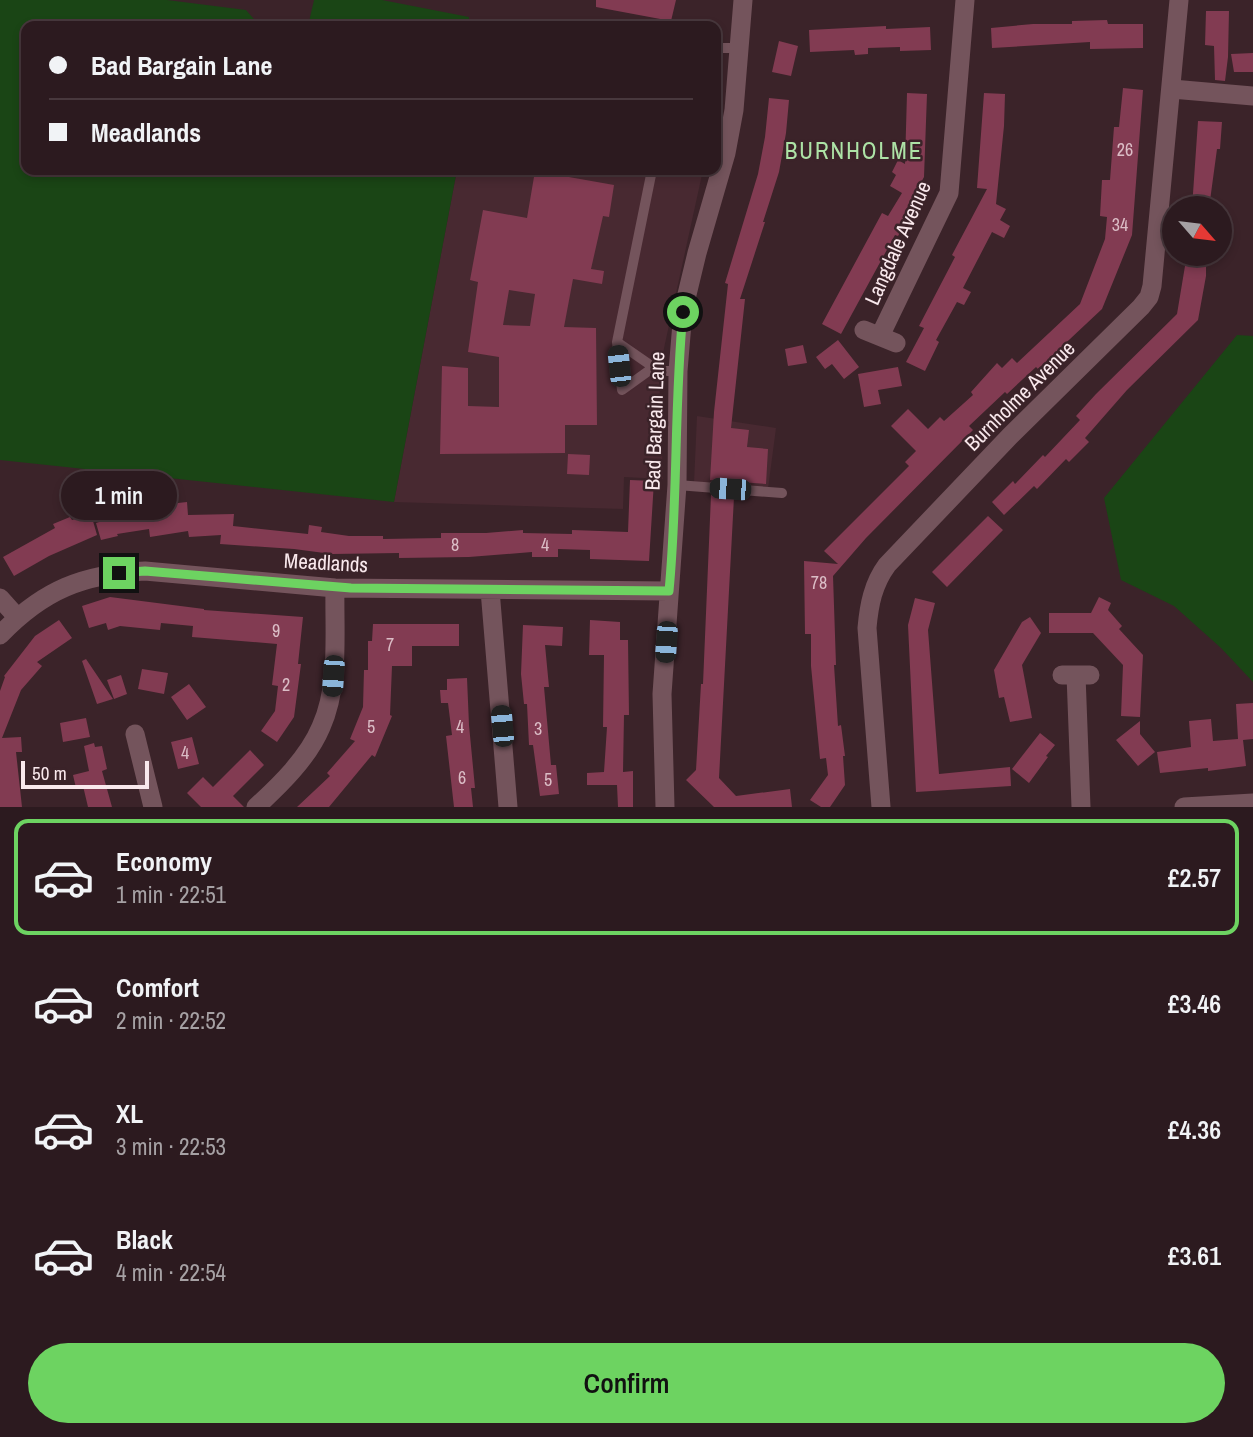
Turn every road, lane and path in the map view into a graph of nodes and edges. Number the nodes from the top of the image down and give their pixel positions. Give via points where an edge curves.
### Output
1 (743, 0) edge
2 (965, 0) edge
3 (1179, 0) edge
4 (721, 48) edge
5 (739, 48) junction
6 (1172, 89) junction
7 (1253, 96) edge
8 (721, 153) edge
9 (651, 175) edge
10 (716, 175) edge
11 (880, 336) dead end
12 (617, 342) junction
13 (654, 367) junction
14 (678, 371) junction
15 (677, 485) junction
16 (782, 493) dead end
17 (335, 587) junction
18 (490, 590) junction
19 (669, 591) junction
20 (0, 598) edge
21 (17, 617) junction
22 (0, 635) edge
23 (1076, 675) dead end
24 (135, 734) dead end
25 (1253, 803) edge
26 (261, 805) edge
27 (153, 807) edge
28 (508, 807) edge
29 (665, 807) edge
30 (881, 807) edge
31 (1081, 807) edge
32 (1186, 807) edge

1 - 5 street, Bad Bargain Lane
2 - 11 street, Langdale Avenue via 949,193
3 - 6 street, Burnholme Avenue
4 - 5 lane
5 - 8 street, Bad Bargain Lane via 734,110
6 - 7 street
6 - 30 street, Burnholme Avenue via 1149,297 878,577 867,628
9 - 12 lane
10 - 14 street, Bad Bargain Lane via 683,312
12 - 13 lane
12 - 13 lane via 622,390
13 - 14 lane
14 - 15 street, Bad Bargain Lane
15 - 16 lane
15 - 19 street, Bad Bargain Lane
17 - 18 street, Meadlands
17 - 21 street, Meadlands via 145,571 119,573 68,585
17 - 26 street via 333,676 327,712 310,747
18 - 19 street, Meadlands
18 - 28 street
19 - 29 street, Bad Bargain Lane via 662,694
20 - 21 street
21 - 22 street, Meadlands
23 - 31 street
24 - 27 street
25 - 32 street

